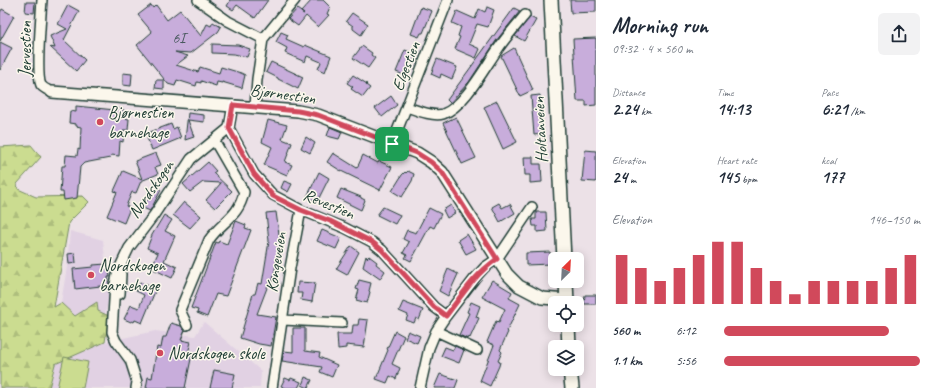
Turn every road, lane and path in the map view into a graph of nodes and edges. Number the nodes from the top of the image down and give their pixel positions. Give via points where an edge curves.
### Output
1 (42, 0) edge
2 (198, 0) edge
3 (295, 0) edge
4 (448, 0) edge
5 (551, 0) edge
6 (525, 15) dead end
7 (263, 39) junction
8 (52, 92) joint
9 (233, 105) junction
10 (255, 107) junction
11 (407, 107) junction
12 (229, 128) junction
13 (214, 140) junction
14 (392, 144) junction
15 (532, 207) dead end
16 (301, 210) junction
17 (564, 252) edge
18 (497, 259) junction
19 (122, 263) junction
20 (120, 294) dead end
21 (548, 299) edge
22 (446, 316) junction
23 (283, 320) junction
24 (342, 323) dead end
25 (187, 325) dead end
26 (436, 331) junction
27 (477, 350) dead end
28 (571, 376) edge
29 (136, 388) edge
30 (272, 388) edge
31 (420, 388) edge
32 (572, 388) edge

1 - 8 street, Jervestien via 39,78 42,86
2 - 7 street
3 - 7 street
4 - 11 street, Elgestien
5 - 17 main road, Holtanveien
6 - 11 street via 498,48 462,101 451,110 441,114 421,112
7 - 10 street
8 - 9 street, Bjørnestien
9 - 10 street, Bjørnestien
9 - 12 street
10 - 14 street, Bjørnestien via 318,115
11 - 14 street, Elgestien
12 - 13 street, Nordskogen
12 - 16 street, Revestien via 254,174 273,196
13 - 19 street, Nordskogen via 191,159 129,248
13 - 25 street via 244,192 239,208 209,240 180,310
14 - 18 street, Bjørnestien via 417,153 442,172
15 - 18 street
16 - 22 street, Revestien via 372,242 434,307
16 - 23 street, Kongeveien
18 - 21 street, Bjørnestien via 519,286
18 - 22 street via 474,278
19 - 20 street, Nordskogen
19 - 29 street, Nordskogen via 115,284 112,332 130,360 137,382
22 - 26 street
23 - 24 street
23 - 30 street, Kongeveien
26 - 27 street
26 - 31 street via 429,348
28 - 32 main road

